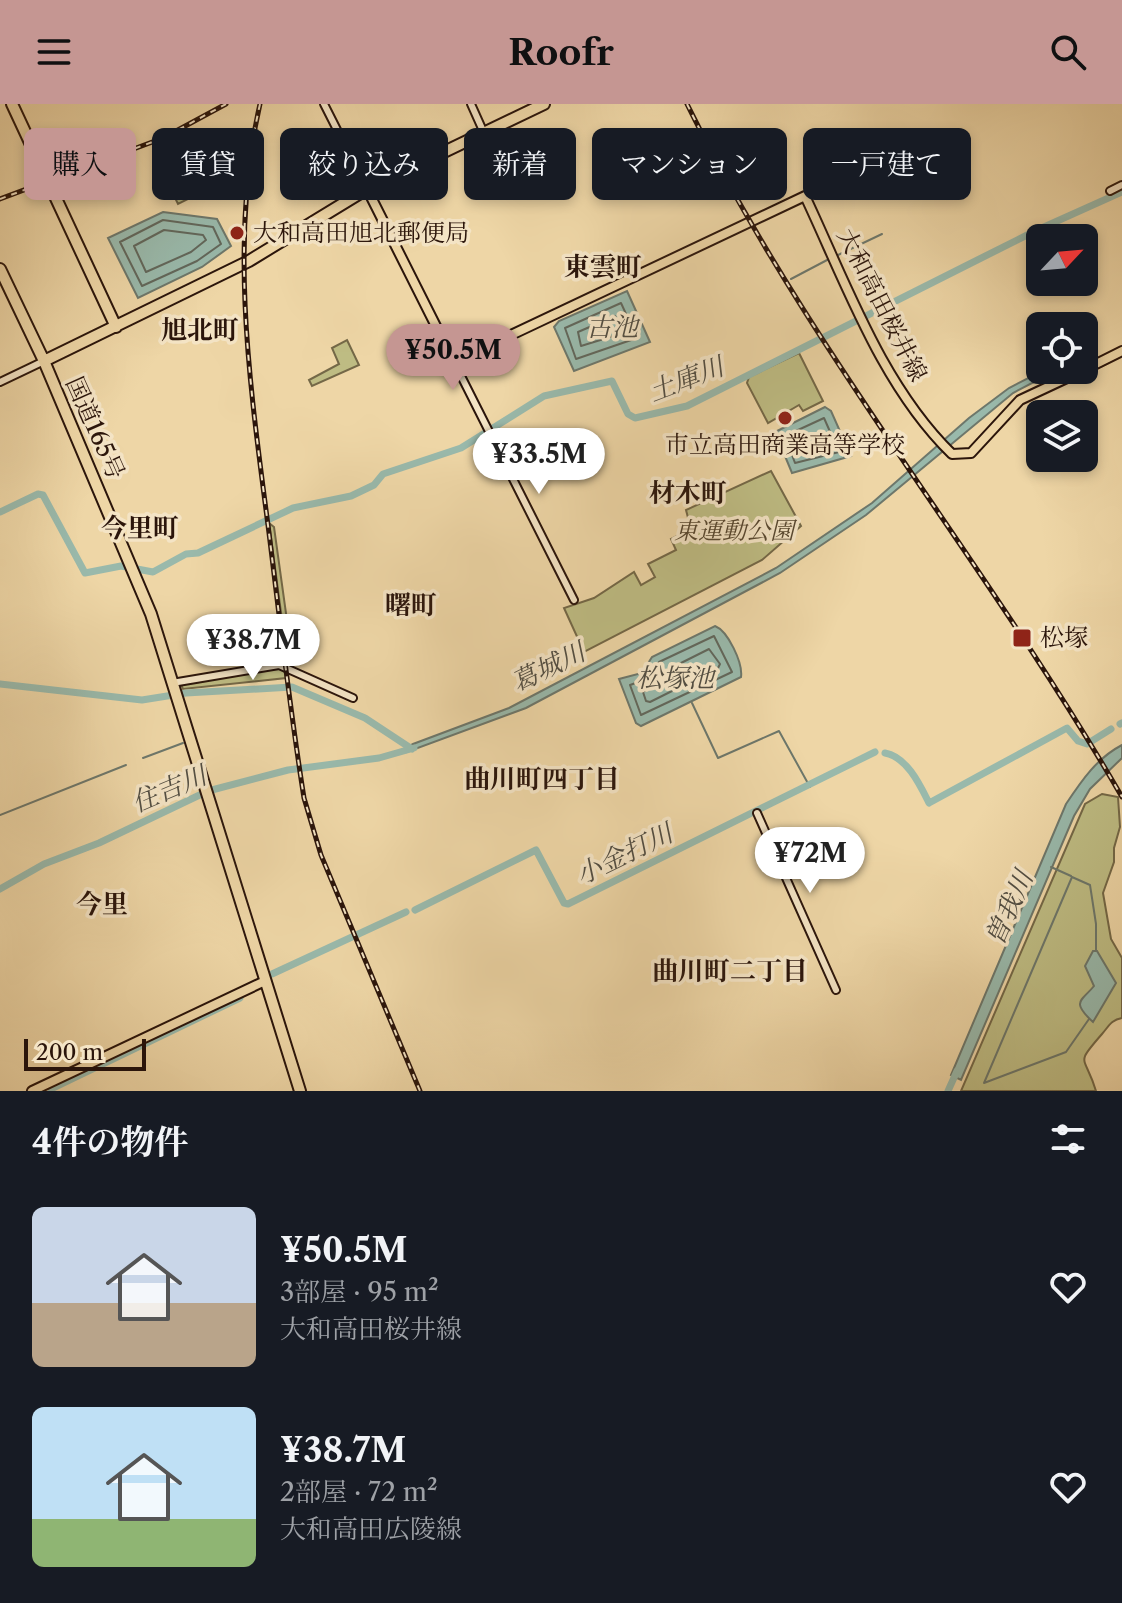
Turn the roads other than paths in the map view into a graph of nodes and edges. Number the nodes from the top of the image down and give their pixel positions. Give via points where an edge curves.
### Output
1 (12, 104) edge
2 (324, 104) edge
3 (471, 104) edge
4 (544, 104) edge
5 (336, 128) edge
6 (482, 128) edge
7 (494, 128) edge
8 (1122, 185) edge
9 (1110, 191) dead end
10 (349, 200) edge
11 (373, 200) edge
12 (0, 269) edge
13 (116, 327) junction
14 (1122, 351) edge
15 (44, 361) junction
16 (454, 362) junction
17 (1098, 363) edge
18 (0, 382) edge
19 (1054, 384) edge
20 (574, 600) dead end
21 (173, 685) junction
22 (353, 698) dead end
23 (757, 813) dead end
24 (265, 981) junction
25 (836, 990) dead end
26 (35, 1090) edge
27 (300, 1091) edge

1 - 13 highway
2 - 5 street
3 - 6 street
4 - 7 highway, 国道165号
8 - 9 street
10 - 13 highway, 国道165号 via 249,261
11 - 16 main road
12 - 15 highway
13 - 15 highway, 国道165号
14 - 17 main road, 大和高田桜井線
15 - 18 street
15 - 21 highway, 国道165号 via 134,570
16 - 19 main road, 大和高田桜井線 via 805,196 915,413 949,451 958,456 971,453 1020,400
16 - 20 street
21 - 22 street via 268,665 291,668
21 - 24 highway, 国道165号
23 - 25 street
24 - 26 main road
24 - 27 highway, 国道165号

